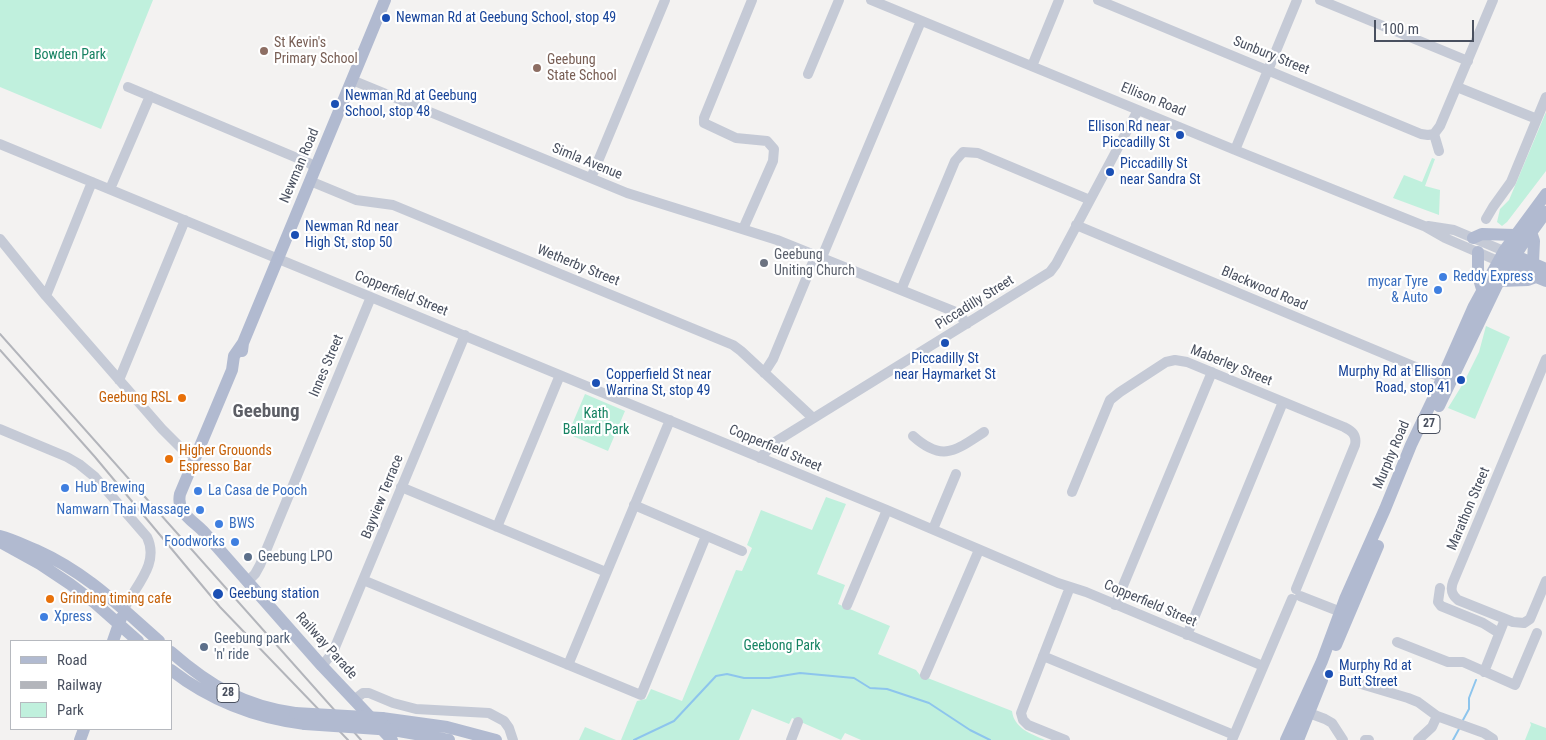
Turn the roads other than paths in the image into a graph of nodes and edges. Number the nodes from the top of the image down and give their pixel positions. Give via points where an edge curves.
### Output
1 (385, 0) edge
2 (665, 0) edge
3 (752, 0) edge
4 (840, 0) edge
5 (871, 0) edge
6 (1059, 0) edge
7 (1098, 0) edge
8 (1297, 0) edge
9 (1320, 0) edge
10 (1493, 0) edge
11 (920, 21) junction
12 (1468, 61) junction
13 (1032, 66) junction
14 (1268, 70) junction
15 (808, 74) dead end
16 (352, 80) junction
17 (1457, 87) junction
18 (128, 88) dead end
19 (150, 96) junction
20 (1546, 97) edge
21 (1138, 110) junction
22 (1537, 119) junction
23 (1434, 134) junction
24 (0, 144) edge
25 (1235, 150) junction
26 (1440, 151) dead end
27 (316, 168) junction
28 (591, 178) junction
29 (310, 181) junction
30 (92, 182) junction
31 (110, 189) junction
32 (1546, 194) edge
33 (1090, 200) junction
34 (1546, 212) edge
35 (1486, 219) dead end
36 (185, 220) junction
37 (1076, 225) junction
38 (1424, 226) junction
39 (743, 229) junction
40 (1531, 232) junction
41 (1515, 235) junction
42 (1473, 238) junction
43 (0, 239) edge
44 (1478, 252) junction
45 (819, 256) junction
46 (278, 258) junction
47 (1506, 258) junction
48 (1533, 263) junction
49 (1543, 275) edge
50 (1499, 281) junction
51 (1482, 289) junction
52 (901, 290) junction
53 (46, 296) junction
54 (371, 297) junction
55 (967, 324) junction
56 (465, 336) junction
57 (1546, 359) edge
58 (1212, 372) junction
59 (764, 373) junction
60 (560, 374) junction
61 (1442, 378) junction
62 (119, 380) junction
63 (1283, 402) junction
64 (813, 418) junction
65 (670, 420) junction
66 (0, 429) edge
67 (984, 432) dead end
68 (913, 436) dead end
69 (196, 456) junction
70 (760, 458) junction
71 (956, 474) dead end
72 (401, 487) junction
73 (1072, 492) dead end
74 (179, 504) joint
75 (634, 505) junction
76 (887, 510) junction
77 (497, 527) junction
78 (933, 529) junction
79 (0, 536) edge
80 (706, 536) junction
81 (0, 542) edge
82 (979, 550) junction
83 (742, 551) dead end
84 (606, 572) junction
85 (363, 580) junction
86 (1546, 581) edge
87 (248, 582) junction
88 (1070, 587) junction
89 (1440, 588) dead end
90 (1296, 594) junction
91 (847, 605) dead end
92 (1116, 605) junction
93 (129, 613) junction
94 (1344, 614) junction
95 (1505, 619) junction
96 (123, 632) edge
97 (1499, 633) junction
98 (1537, 633) dead end
99 (1187, 635) junction
100 (113, 640) edge
101 (136, 640) edge
102 (158, 640) edge
103 (1397, 642) dead end
104 (172, 653) edge
105 (1043, 656) junction
106 (568, 665) junction
107 (322, 666) junction
108 (1263, 666) junction
109 (172, 671) edge
110 (1484, 672) junction
111 (925, 675) dead end
112 (1351, 682) dead end
113 (354, 699) junction
114 (1309, 713) junction
115 (1437, 716) junction
116 (798, 722) dead end
117 (393, 735) edge
118 (1233, 738) edge
119 (1493, 739) edge
120 (449, 740) edge
121 (496, 740) edge
122 (513, 740) edge
123 (791, 740) edge
124 (1065, 740) edge
125 (1286, 740) edge
126 (1298, 740) edge
127 (1342, 740) edge
128 (1365, 740) edge
129 (1369, 740) edge
130 (1418, 740) edge

1 - 16 main road, Newman Road
2 - 28 street
3 - 39 street via 704,115 704,123 710,128 736,138 767,142 773,147 774,157
4 - 15 street
5 - 11 street, Ellison Road
6 - 13 street
7 - 14 street, Sunbury Street
8 - 14 street
9 - 12 street
10 - 12 street
11 - 13 street, Ellison Road
11 - 45 street
12 - 17 street
13 - 21 street, Ellison Road
14 - 23 street, Sunbury Street via 1421,134
14 - 25 street
16 - 27 main road, Newman Road
16 - 28 street, Simla Avenue
17 - 22 street
17 - 23 street
18 - 19 street
19 - 27 street
19 - 31 street
20 - 22 street
21 - 25 street, Ellison Road
21 - 33 street, Piccadilly Street
22 - 35 street via 1511,182
23 - 26 street
24 - 30 street, Copperfield Street
25 - 38 street, Ellison Road
27 - 29 main road, Newman Road
28 - 39 street, Simla Avenue
29 - 46 main road, Newman Road
29 - 59 street, Wetherby Street via 356,200 393,205 714,338 736,348
30 - 31 street, Copperfield Street
30 - 53 street
31 - 36 street, Copperfield Street
32 - 41 main road, Murphy Road
33 - 37 street, Piccadilly Street
33 - 52 street via 962,148
34 - 40 main road, Murphy Road
36 - 46 street, Copperfield Street
36 - 62 street
37 - 55 street, Piccadilly Street via 1050,272
37 - 61 street, Blackwood Road
38 - 42 street, Ellison Road via 1454,230
38 - 44 street, Ellison Road
39 - 45 street, Simla Avenue
40 - 47 main road, Murphy Road
40 - 48 main road
41 - 42 main road via 1482,234
41 - 47 main road, Murphy Road
42 - 47 street, Ellison Road
43 - 53 street
44 - 47 street, Ellison Road
44 - 51 main road via 1478,276
45 - 52 street, Simla Avenue
45 - 59 street
46 - 54 street, Copperfield Street
46 - 69 main road, Newman Road via 243,343 234,356 232,370
47 - 48 main road, Ellison Road
47 - 49 main road, Ellison Road
47 - 50 main road, Murphy Road / 27
47 - 51 main road, Murphy Road / 27
48 - 49 main road, Ellison Road
49 - 50 main road via 1528,280
50 - 94 main road, Murphy Road / 27 via 1422,437
51 - 61 main road, Murphy Road / 27
52 - 55 street, Simla Avenue via 958,313
53 - 62 street
54 - 56 street, Copperfield Street
54 - 87 street, Innes Street via 260,565
55 - 64 street, Piccadilly Street
56 - 60 street, Copperfield Street
56 - 72 street, Bayview Terrace
57 - 95 street, Marathon Street via 1452,586 1453,595 1458,600
58 - 63 street, Maberley Street
58 - 73 street, Maberley Street via 1187,362 1170,361 1114,396
58 - 92 street
59 - 64 street, Wetherby Street
60 - 65 street, Copperfield Street
60 - 77 street
61 - 94 main road, Murphy Road / 27 via 1411,445
62 - 69 street via 179,447
63 - 90 street, Maberley Street via 1344,427 1355,436 1354,448
63 - 99 street
64 - 70 street, Piccadilly Street via 775,442
65 - 70 street, Copperfield Street
65 - 75 street
66 - 93 street via 79,464 95,477 147,537 152,549 149,566
67 - 68 street via 947,453 930,448
69 - 74 main road, Newman Road
70 - 76 street, Copperfield Street
71 - 78 street
72 - 77 street
72 - 85 street, Bayview Terrace
74 - 87 main road, Railway Parade
75 - 80 street
75 - 84 street
76 - 78 street, Copperfield Street
76 - 91 street
77 - 84 street
78 - 82 street, Copperfield Street
79 - 93 main road via 65,564
80 - 83 street
80 - 106 street via 641,695
81 - 96 main road via 70,584
82 - 88 street, Copperfield Street
82 - 111 street
84 - 106 street
85 - 106 street
85 - 107 street, Bayview Terrace via 333,652
86 - 95 street, Marathon Street via 1530,619 1517,624
87 - 107 main road, Railway Parade
88 - 92 street, Copperfield Street
88 - 105 street
89 - 97 street via 1438,602 1441,606
90 - 94 street
90 - 108 street
92 - 99 street, Copperfield Street
93 - 96 main road
93 - 102 main road
94 - 114 main road, Murphy Road / 27
94 - 125 main road, Murphy Road / 27
95 - 97 street
96 - 100 main road
96 - 101 main road
97 - 110 street
98 - 110 street via 1515,685
99 - 108 street, Copperfield Street
103 - 110 street
104 - 121 main road, 28, bridge via 204,679 258,706 295,713 382,718 447,727
105 - 118 street
105 - 124 street via 1022,707 1022,718 1032,726
107 - 113 main road, Railway Parade
108 - 118 street
109 - 117 main road, 28, bridge via 206,694 264,717
112 - 115 street via 1408,698
113 - 117 main road, Railway Parade
113 - 122 street via 369,693 392,703 421,709 493,714 507,724
114 - 126 main road, Murphy Road / 27
114 - 127 street via 1332,724
115 - 119 street
115 - 130 street via 1432,727
116 - 123 street
117 - 120 main road, 28
128 - 129 street

